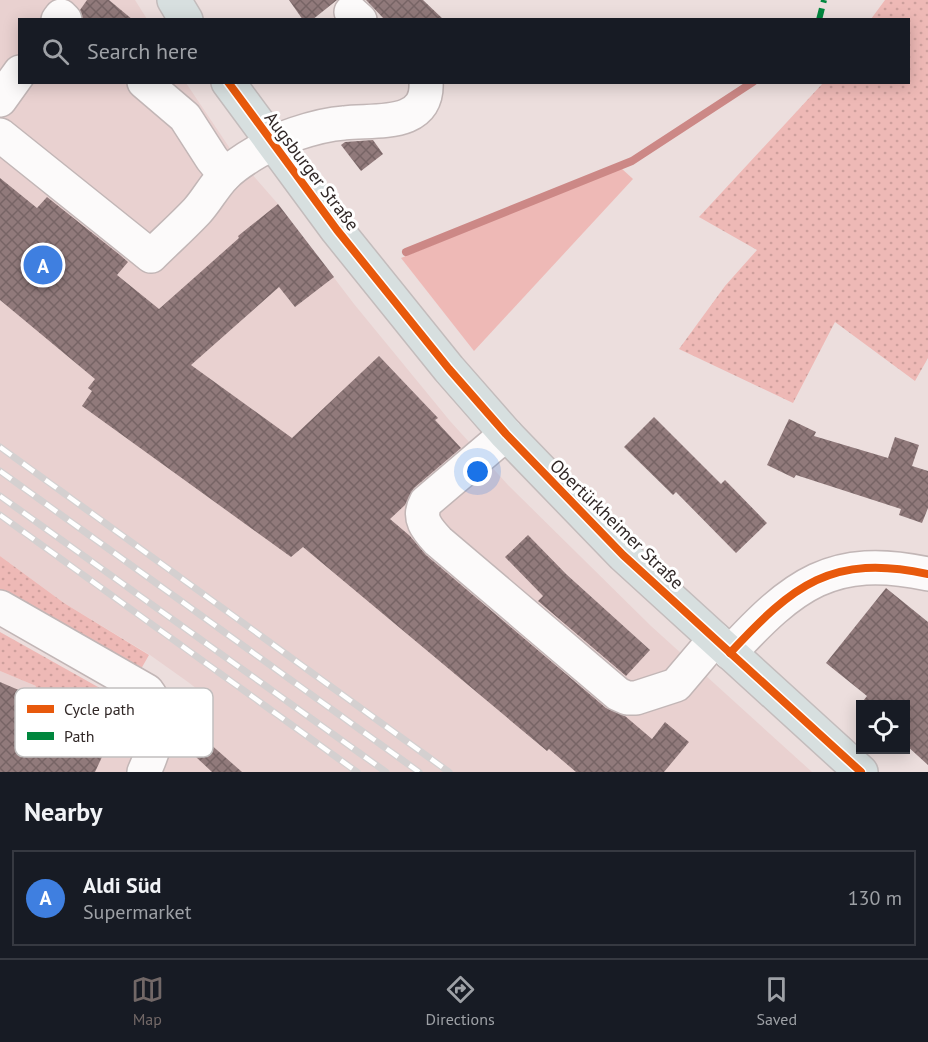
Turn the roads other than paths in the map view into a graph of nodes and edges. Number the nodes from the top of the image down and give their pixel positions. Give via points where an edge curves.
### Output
1 (174, 0) edge
2 (185, 18) edge
3 (18, 75) edge
4 (146, 84) edge
5 (229, 84) edge
6 (426, 84) edge
7 (0, 100) edge
8 (0, 135) edge
9 (271, 143) junction
10 (225, 175) junction
11 (375, 276) joint
12 (506, 434) junction
13 (928, 574) edge
14 (0, 607) edge
15 (723, 646) junction
16 (142, 688) edge
17 (150, 757) edge
18 (144, 772) edge
19 (861, 772) edge

1 - 2 main road
3 - 7 street
4 - 10 street via 185,117
5 - 9 main road, Augsburger Straße
6 - 9 street via 423,102 402,118 340,123
8 - 10 street via 151,256 198,210
9 - 10 street
9 - 11 main road, Augsburger Straße
11 - 12 main road, Obertürkheimer Straße
12 - 15 main road, Obertürkheimer Straße via 603,535
12 - 15 street via 426,502 422,519 432,535 627,698 678,684
13 - 15 street via 873,567 814,582 800,588
14 - 16 street
15 - 19 main road, Obertürkheimer Straße
17 - 18 street

